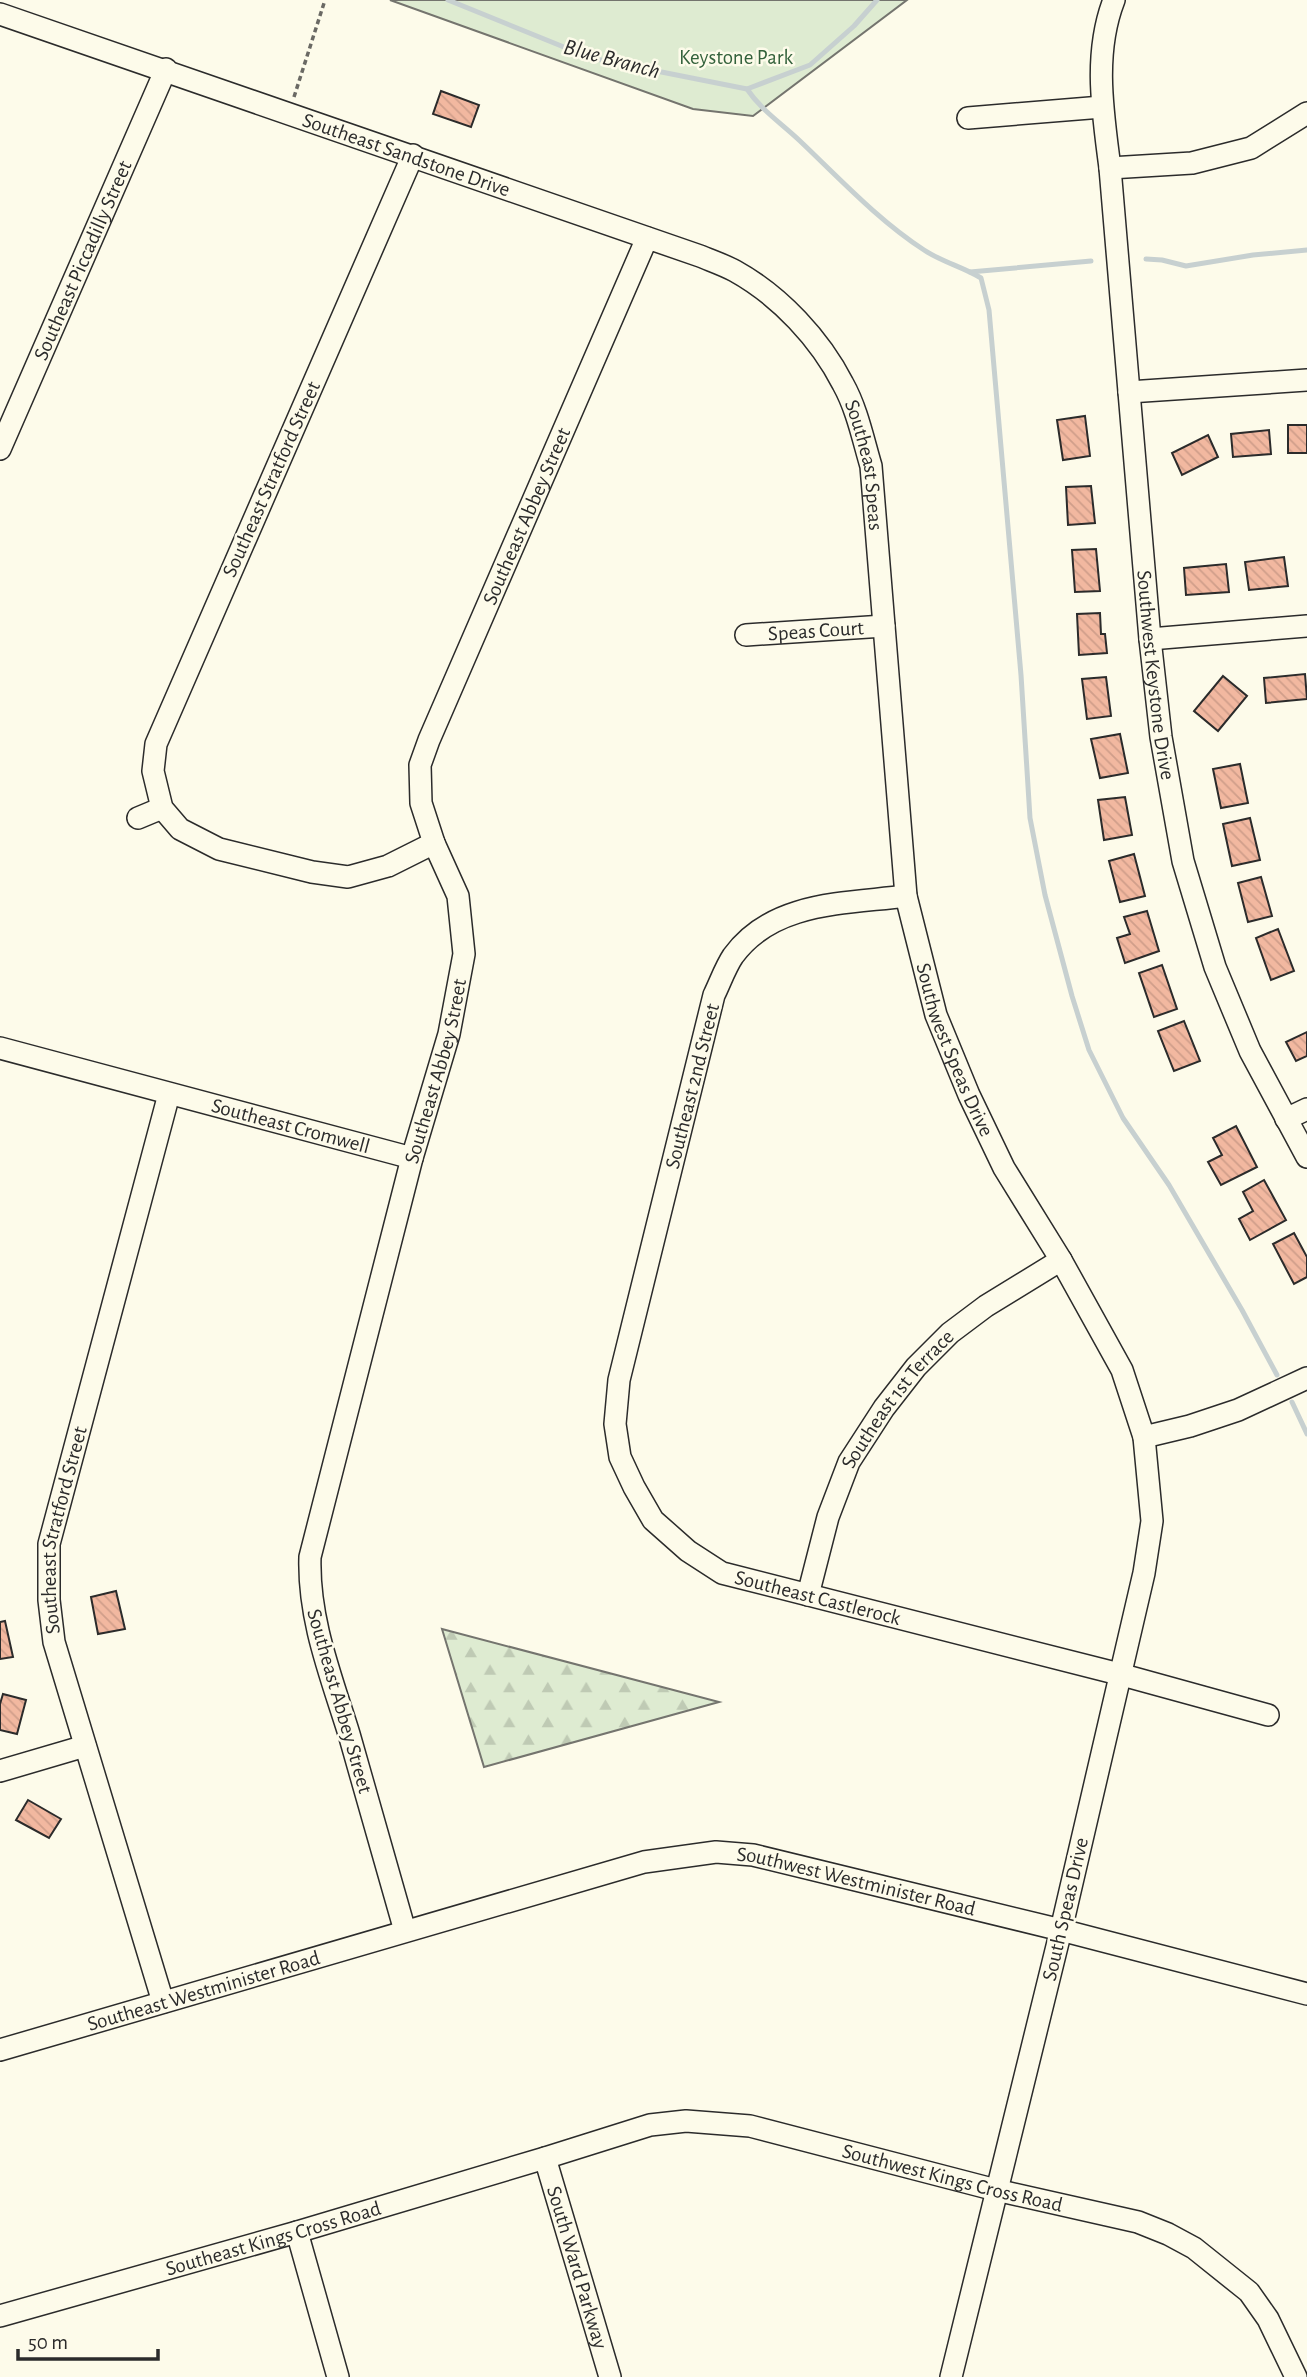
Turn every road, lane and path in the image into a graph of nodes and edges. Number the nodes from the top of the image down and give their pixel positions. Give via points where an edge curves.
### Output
1 (325, 0) edge
2 (1114, 0) edge
3 (0, 13) edge
4 (166, 69) junction
5 (1102, 107) junction
6 (289, 112) junction
7 (1307, 113) edge
8 (968, 118) dead end
9 (413, 155) junction
10 (1110, 168) junction
11 (647, 238) junction
12 (799, 322) joint
13 (1307, 380) edge
14 (1129, 392) junction
15 (0, 449) edge
16 (884, 626) junction
17 (1307, 626) edge
18 (746, 635) dead end
19 (1150, 639) junction
20 (162, 808) junction
21 (138, 818) dead end
22 (435, 843) junction
23 (906, 896) junction
24 (0, 1048) edge
25 (169, 1094) junction
26 (1307, 1109) edge
27 (1286, 1119) junction
28 (1307, 1157) edge
29 (412, 1158) junction
30 (1061, 1260) junction
31 (1307, 1378) edge
32 (617, 1403) joint
33 (1144, 1437) junction
34 (808, 1595) junction
35 (1119, 1674) junction
36 (1269, 1715) dead end
37 (85, 1746) junction
38 (0, 1771) edge
39 (1061, 1930) junction
40 (405, 1931) junction
41 (1307, 1994) edge
42 (163, 2002) junction
43 (0, 2050) edge
44 (545, 2158) junction
45 (996, 2190) junction
46 (297, 2232) junction
47 (0, 2316) edge
48 (338, 2377) edge
49 (610, 2377) edge
50 (951, 2377) edge
51 (1296, 2377) edge

1 - 6 path
2 - 5 street, Southwest Keystone Drive via 1101,51
3 - 4 street, Southeast Sandstone Drive
4 - 6 street, Southeast Sandstone Drive
4 - 15 street, Southeast Piccadilly Street
5 - 8 street
5 - 10 street, Southwest Keystone Drive
6 - 9 street, Southeast Sandstone Drive
7 - 10 street via 1251,148 1192,163
9 - 11 street, Southeast Sandstone Drive
9 - 20 street, Southeast Stratford Street via 156,744 153,771
10 - 14 street, Southwest Keystone Drive
11 - 12 street, Southeast Sandstone Drive via 735,271 772,296
11 - 22 street, Southeast Abbey Street via 420,765 421,803
12 - 16 street, Southeast Speas via 844,384 865,443 871,466
13 - 14 street
14 - 19 street, Southwest Keystone Drive
16 - 18 street, Speas Court
16 - 23 street, Southwest Speas Drive
17 - 19 street
19 - 27 street, Southwest Keystone Drive via 1161,737 1183,861 1215,967 1250,1051
20 - 21 street
20 - 22 street via 180,829 219,849 348,877 388,866
22 - 29 street, Southeast Abbey Street via 458,896 464,954 449,1034
23 - 30 street, Southwest Speas Drive via 936,1015 969,1095 1004,1168
23 - 32 street, Southeast 2nd Street via 796,911 761,927 733,957 714,995
24 - 25 street, Southeast Cromwell
25 - 29 street, Southeast Cromwell
25 - 37 street, Southeast Stratford Street via 49,1544 54,1642
26 - 27 street
27 - 28 street, Southwest Keystone Drive
29 - 40 street, Southeast Abbey Street via 310,1557 309,1581 320,1644
30 - 33 street, Southwest Speas Drive via 1122,1370
30 - 34 street, Southeast 1st Terrace via 950,1333 884,1408 849,1462 828,1517
31 - 33 street via 1238,1410
32 - 34 street, Southeast Castlerock via 620,1457 653,1520 722,1573
33 - 35 street, South Speas Drive via 1152,1521
34 - 35 street, Southeast Castlerock
35 - 36 street, Southeast Castlerock
35 - 39 street, South Speas Drive
37 - 38 street
37 - 42 street, Southeast Stratford Street
39 - 40 street, Southwest Westminister Road via 753,1854 716,1852 644,1862
39 - 41 street, Southwest Westminister Road
39 - 45 street, South Speas Drive
40 - 42 street, Southeast Westminister Road
42 - 43 street, Southeast Westminister Road
44 - 45 street, Southwest Kings Cross Road via 650,2125 687,2121 750,2126
44 - 46 street, Southeast Kings Cross Road
44 - 49 street, South Ward Parkway
45 - 50 street, South Speas Drive
45 - 51 street, Southwest Kings Cross Road via 1138,2222 1194,2248 1249,2292 1268,2319
46 - 47 street, Southeast Kings Cross Road
46 - 48 street

